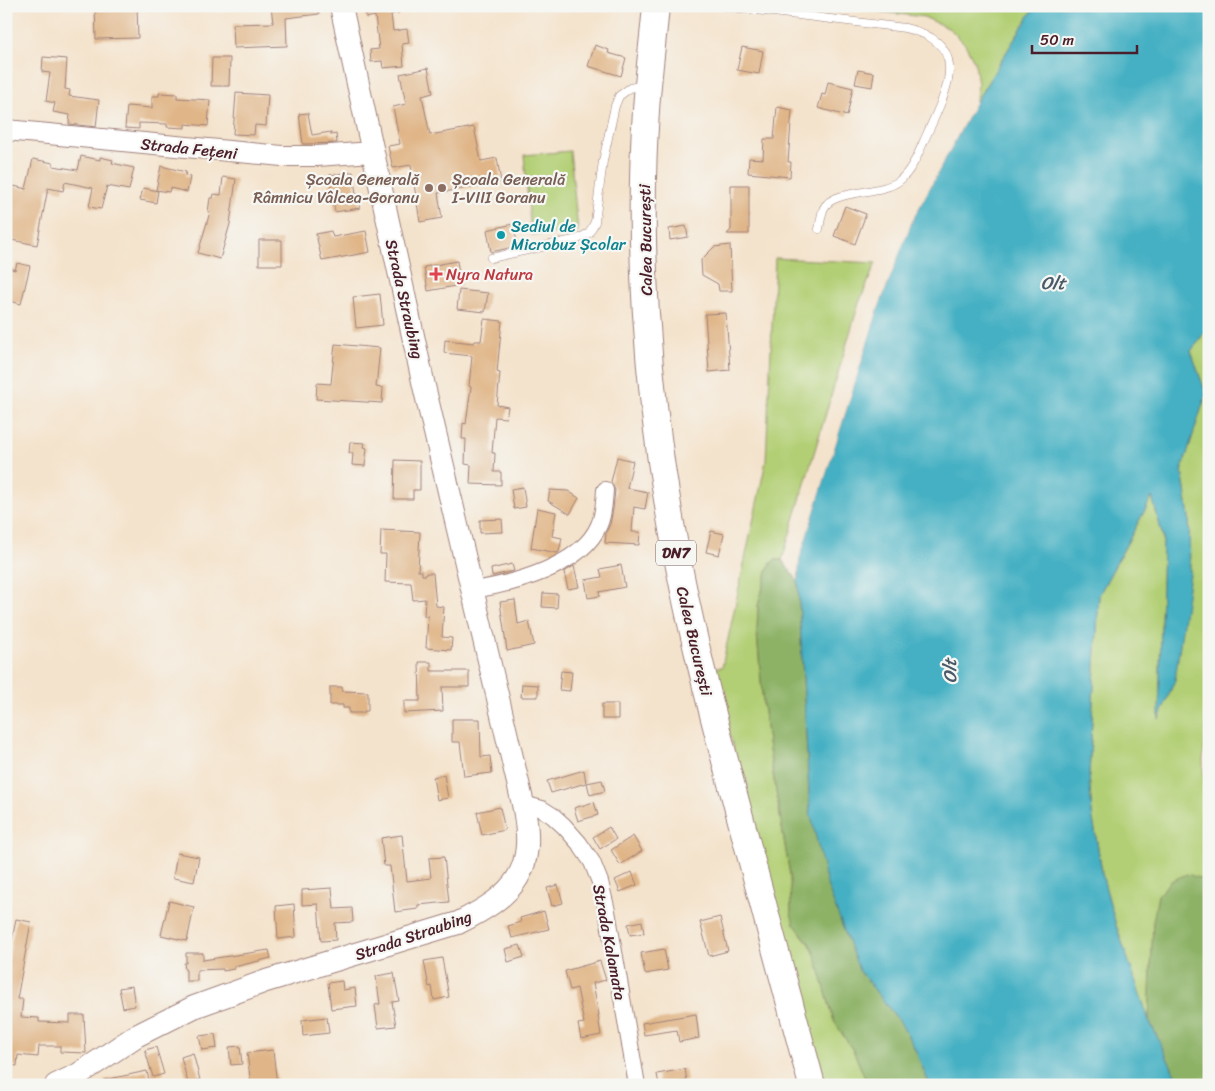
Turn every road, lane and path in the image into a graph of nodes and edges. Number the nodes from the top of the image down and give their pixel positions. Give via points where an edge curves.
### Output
1 (341, 6) edge
2 (656, 6) edge
3 (723, 6) edge
4 (648, 84) junction
5 (6, 130) edge
6 (372, 152) junction
7 (819, 229) dead end
8 (491, 258) dead end
9 (605, 490) dead end
10 (473, 590) junction
11 (523, 804) junction
12 (56, 1085) edge
13 (636, 1085) edge
14 (812, 1085) edge

1 - 6 main road, Strada Straubing
2 - 4 highway, Calea București / DN7
3 - 7 lane via 905,28 922,32 945,50 949,65 943,99 908,173 897,183 836,198 826,204
4 - 8 lane via 630,88 619,96 614,106 595,222 589,233 578,239
4 - 14 highway, Calea București / DN7 via 644,204 647,305 653,392 669,512 698,655
5 - 6 street, Strada Fețeni via 273,155
6 - 10 main road, Strada Straubing
9 - 10 street via 599,524 593,536 573,555 536,574
10 - 11 main road, Strada Straubing
11 - 12 main road, Strada Straubing via 528,831 526,861 509,890 482,911 458,924 266,981 194,1006 136,1036 79,1074
11 - 13 street, Strada Kalamata via 553,816 579,842 592,862 607,911

